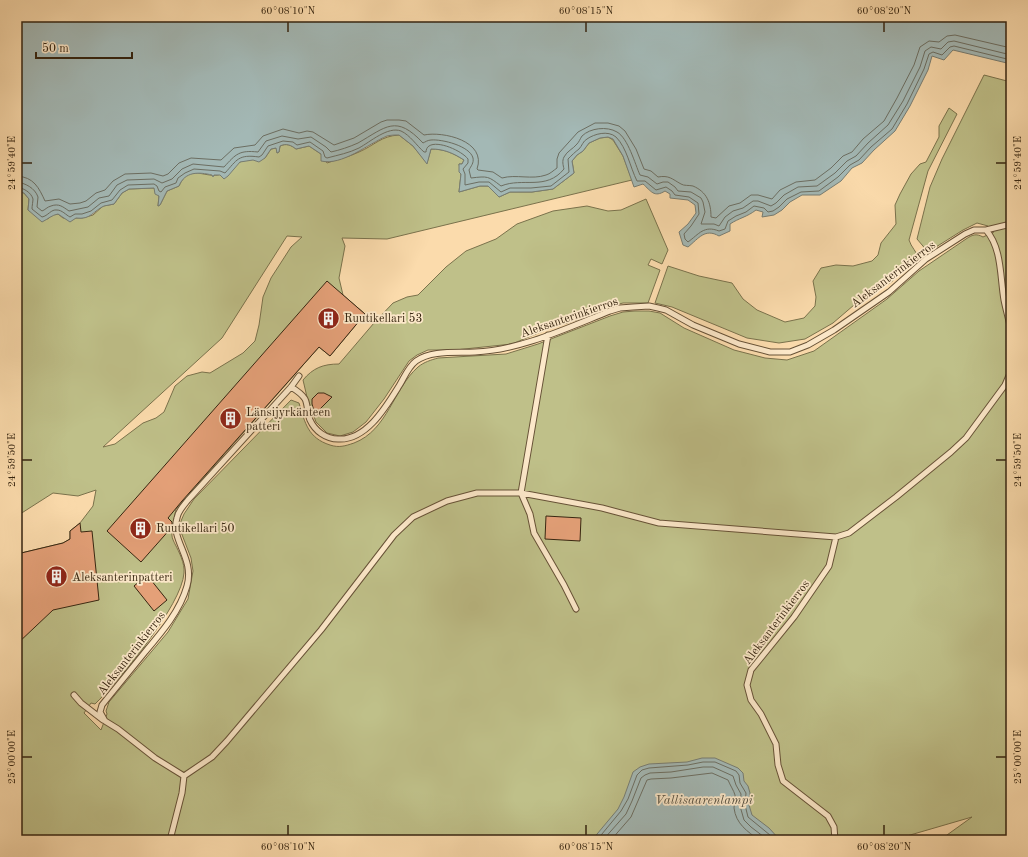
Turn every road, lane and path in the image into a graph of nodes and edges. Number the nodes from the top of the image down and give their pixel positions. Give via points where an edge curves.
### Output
1 (1011, 224) edge
2 (986, 230) junction
3 (1011, 330) edge
4 (548, 335) junction
5 (1011, 371) edge
6 (299, 376) dead end
7 (291, 387) junction
8 (522, 493) junction
9 (836, 537) junction
10 (576, 609) dead end
11 (74, 695) dead end
12 (105, 721) junction
13 (184, 776) junction
14 (170, 840) edge
15 (835, 840) edge

1 - 2 lane, Aleksanterinkierros
2 - 3 lane via 991,235 999,259
2 - 4 lane, Aleksanterinkierros via 974,230 965,234 926,259 889,292 834,330 790,352 770,352 739,344 693,325 666,310 649,306 620,308
4 - 7 lane, Aleksanterinkierros via 498,350 440,354 421,358 408,369 388,403 366,429 348,439 332,439 320,432 310,420 304,399
4 - 8 lane
5 - 9 lane via 1005,385 966,438 896,497 849,532
6 - 7 lane, Aleksanterinkierros
7 - 12 lane, Aleksanterinkierros via 179,513 176,530 189,567 186,589 167,626 102,706 100,712
8 - 9 lane via 602,508 659,523
8 - 10 lane via 534,533
8 - 13 lane via 477,493 447,501 413,517 394,535 321,630 227,741 212,757
9 - 15 lane, Aleksanterinkierros via 829,566 794,618 751,670 747,685 751,700 776,744 783,781 828,816 834,827
11 - 12 lane
12 - 13 lane
13 - 14 lane

